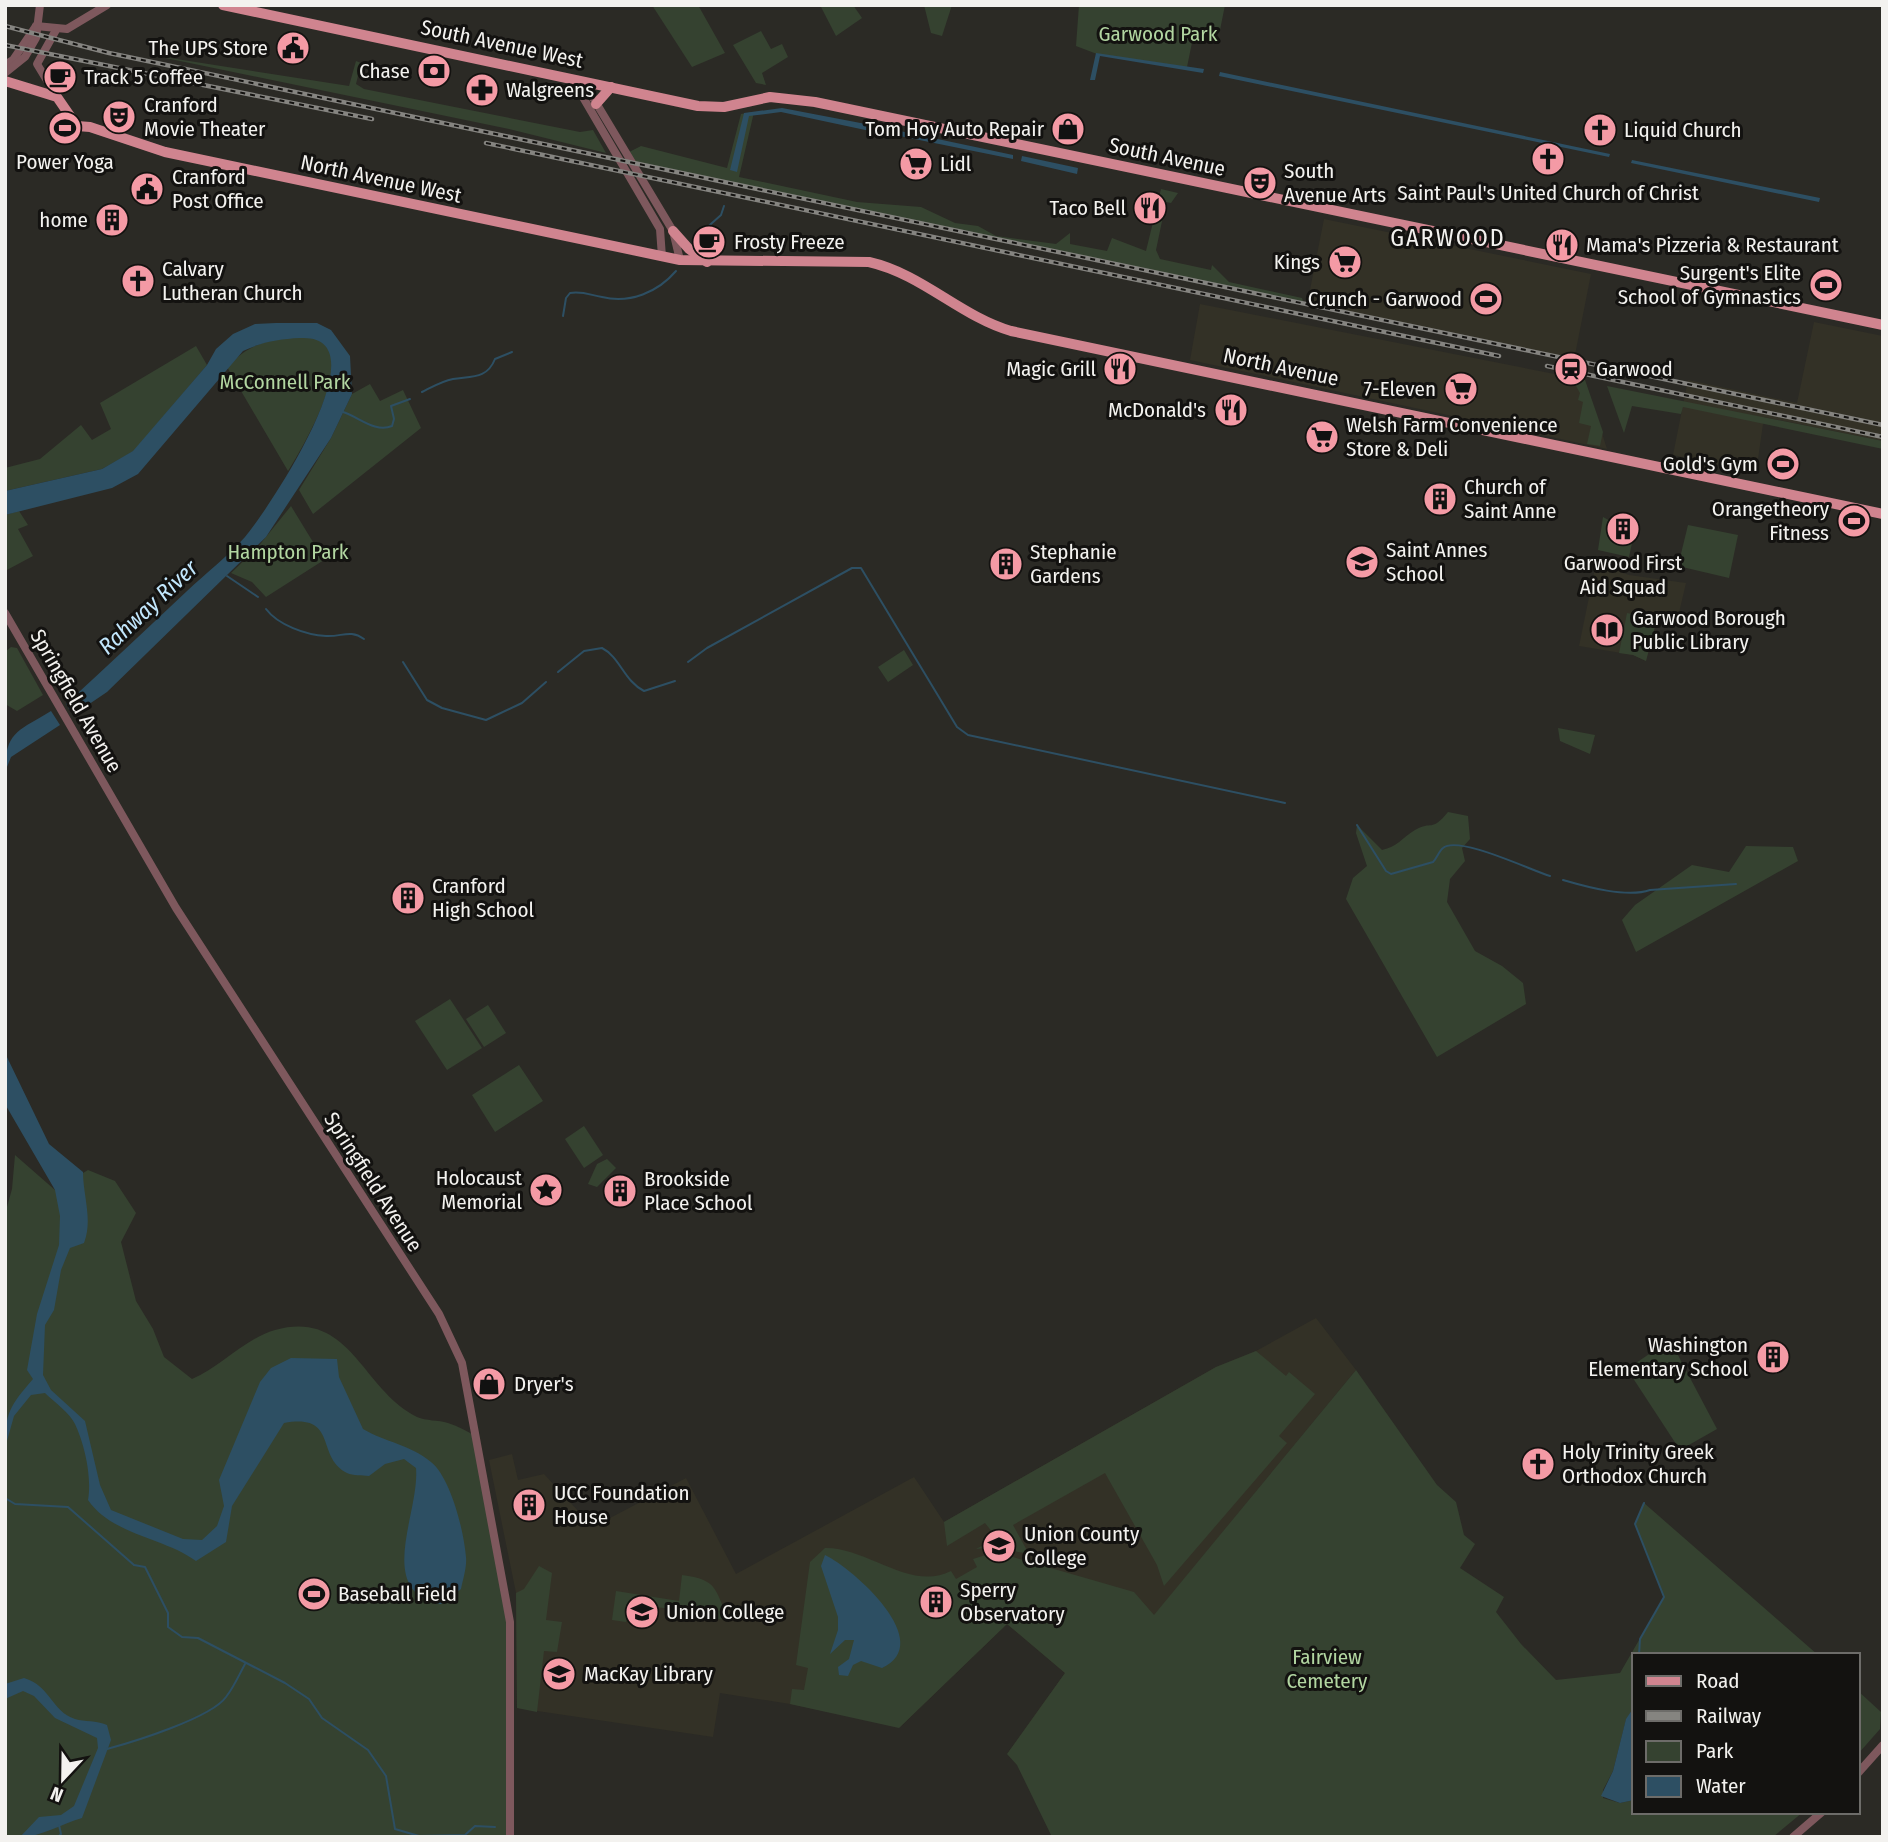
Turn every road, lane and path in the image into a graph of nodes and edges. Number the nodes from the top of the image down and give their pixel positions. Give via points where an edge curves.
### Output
1 (40, 5) edge
2 (107, 5) edge
3 (223, 5) edge
4 (36, 26) junction
5 (54, 33) junction
6 (5, 65) edge
7 (5, 73) edge
8 (578, 80) junction
9 (5, 81) edge
10 (611, 87) junction
11 (57, 97) junction
12 (596, 104) junction
13 (732, 105) joint
14 (673, 231) junction
15 (662, 257) junction
16 (680, 260) junction
17 (707, 262) junction
18 (1883, 325) edge
19 (1883, 514) edge
20 (5, 613) edge
21 (1883, 1745) edge
22 (1860, 1771) edge
23 (1820, 1814) edge
24 (510, 1837) edge
25 (1793, 1837) edge

1 - 4 street
2 - 5 street
3 - 8 main road, South Avenue West
4 - 5 street
4 - 6 street
4 - 7 street via 39,32 25,57
5 - 11 street via 37,64
8 - 10 main road, South Avenue West
8 - 12 street
8 - 15 street via 584,99 660,229
9 - 11 main road
10 - 12 main road
10 - 13 main road, South Avenue West via 698,106
11 - 15 main road, North Avenue West via 77,126 164,152
12 - 14 street
13 - 18 main road, South Avenue via 770,97 815,102
14 - 16 street
14 - 17 main road
15 - 16 main road, North Avenue West
16 - 17 main road, North Avenue
17 - 19 main road, North Avenue via 849,261 885,266 981,320 1011,331
20 - 24 street, Springfield Avenue via 176,908 439,1314 462,1363 510,1622
21 - 22 street
23 - 25 street

